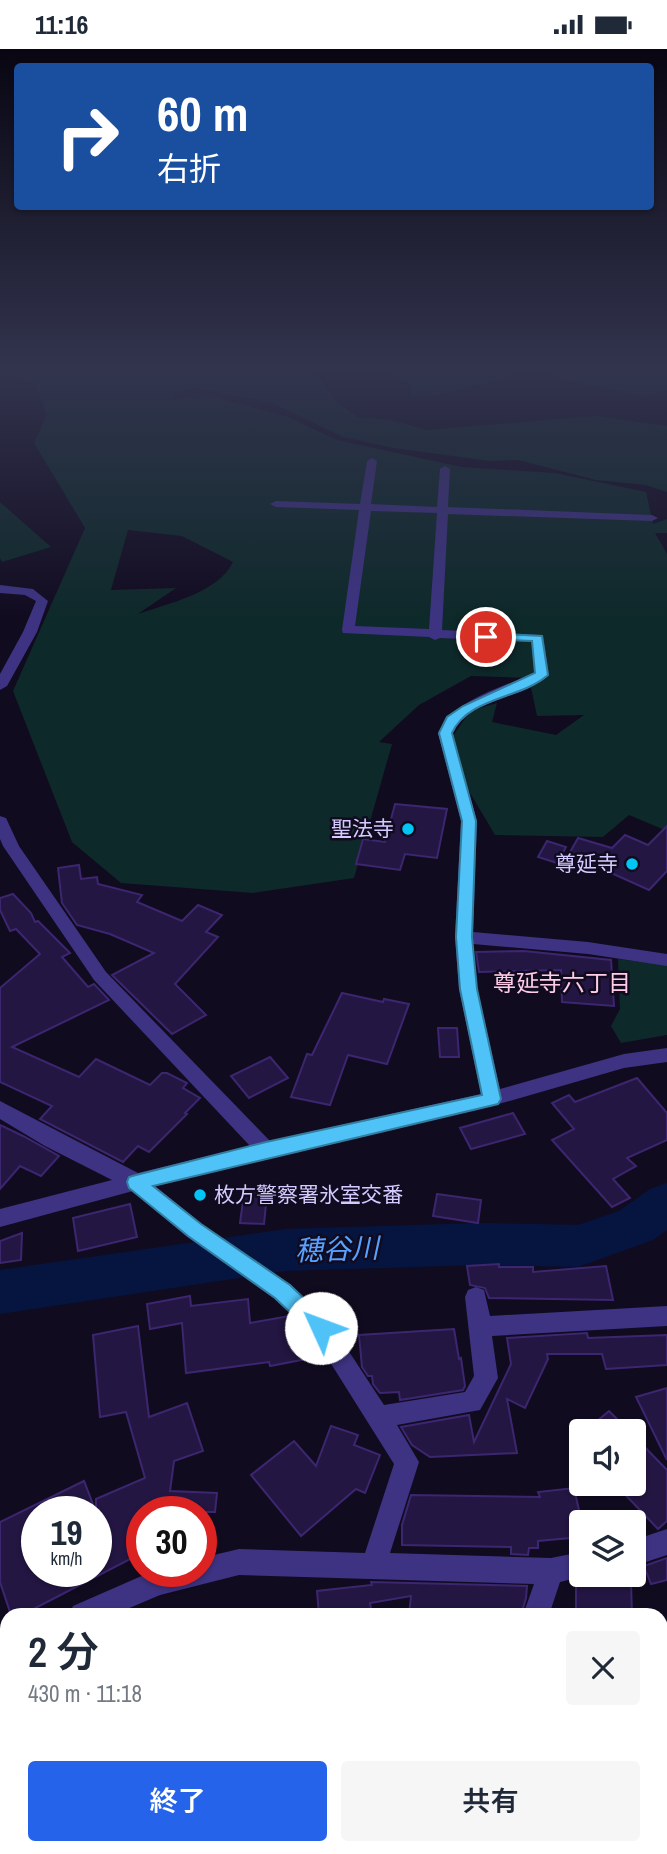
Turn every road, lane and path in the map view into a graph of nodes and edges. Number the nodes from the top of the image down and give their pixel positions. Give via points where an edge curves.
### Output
1 (372, 461) dead end
2 (444, 469) dead end
3 (276, 504) dead end
4 (364, 507) junction
5 (443, 509) junction
6 (652, 518) dead end
7 (0, 589) edge
8 (435, 636) junction
9 (0, 685) edge
10 (0, 821) edge
11 (6, 846) edge
12 (464, 937) junction
13 (667, 960) edge
14 (667, 1055) edge
15 (492, 1099) junction
16 (0, 1109) edge
17 (266, 1150) junction
18 (136, 1182) junction
19 (2, 1216) edge
20 (476, 1297) dead end
21 (667, 1316) edge
22 (480, 1327) junction
23 (378, 1416) junction
24 (667, 1542) edge
25 (646, 1549) edge
26 (373, 1567) junction
27 (569, 1567) edge
28 (551, 1571) junction
29 (99, 1608) edge
30 (538, 1608) edge

1 - 4 street
2 - 5 street
3 - 4 street
4 - 5 street
4 - 8 street via 348,630
5 - 6 street
5 - 8 street
7 - 9 street via 25,591 42,601
8 - 12 street via 538,638 542,675 468,708 452,719 445,733 469,821
10 - 11 street
11 - 17 street via 100,976
12 - 13 street
12 - 15 street via 468,989
14 - 15 street via 624,1061
15 - 17 street
16 - 18 street
17 - 18 street
18 - 19 street
18 - 23 street via 182,1221 282,1291 321,1328
20 - 22 street
21 - 22 street
22 - 23 street via 486,1378 472,1402
23 - 26 street via 407,1462
24 - 25 street
26 - 28 street
26 - 29 street via 239,1562 159,1583
27 - 28 street
28 - 30 street

